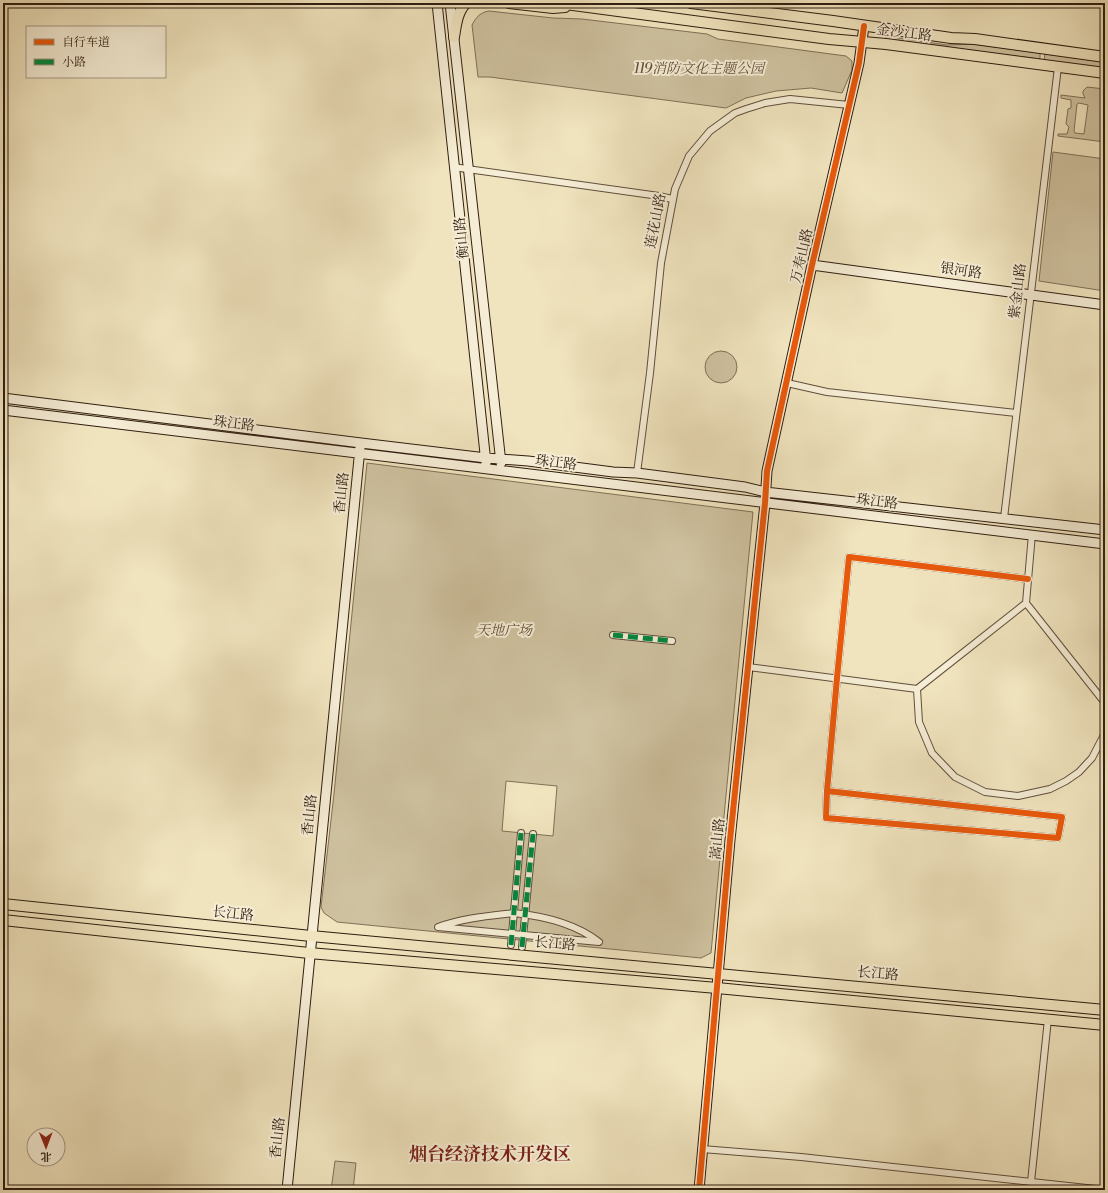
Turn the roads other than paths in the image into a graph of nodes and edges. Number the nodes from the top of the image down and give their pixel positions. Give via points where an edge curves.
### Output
1 (437, 3) edge
2 (450, 3) edge
3 (466, 3) edge
4 (510, 3) edge
5 (558, 3) edge
6 (691, 3) edge
7 (720, 5) edge
8 (584, 6) junction
9 (864, 26) junction
10 (454, 37) junction
11 (862, 42) junction
12 (1105, 57) edge
13 (1058, 67) junction
14 (1105, 73) edge
15 (850, 105) junction
16 (454, 167) junction
17 (469, 168) junction
18 (672, 199) junction
19 (812, 265) junction
20 (1030, 295) junction
21 (1105, 305) edge
22 (787, 384) junction
23 (3, 398) edge
24 (3, 410) edge
25 (1016, 413) junction
26 (361, 443) junction
27 (360, 454) junction
28 (486, 458) junction
29 (500, 458) junction
30 (486, 468) junction
31 (501, 470) junction
32 (637, 473) junction
33 (765, 492) junction
34 (765, 503) junction
35 (1004, 518) junction
36 (1105, 530) edge
37 (1032, 534) junction
38 (1105, 544) edge
39 (1028, 579) junction
40 (1026, 603) junction
41 (612, 635) dead end
42 (672, 641) dead end
43 (748, 667) junction
44 (837, 678) junction
45 (917, 689) junction
46 (1105, 703) edge
47 (1105, 734) edge
48 (827, 791) junction
49 (521, 833) dead end
50 (533, 834) dead end
51 (3, 904) edge
52 (514, 913) junction
53 (525, 914) junction
54 (3, 920) edge
55 (311, 936) junction
56 (511, 945) dead end
57 (522, 947) dead end
58 (309, 953) junction
59 (718, 973) junction
60 (717, 988) junction
61 (1105, 1010) edge
62 (1048, 1019) junction
63 (1105, 1024) edge
64 (702, 1149) junction
65 (1031, 1182) junction
66 (287, 1190) edge
67 (699, 1190) edge
68 (1105, 1190) edge

1 - 16 main road, 衡山路
2 - 10 main road, 衡山路
3 - 10 main road via 458,14
4 - 8 main road via 553,8
5 - 8 main road, 金沙江路
6 - 7 main road, 金沙江路
7 - 9 main road, 金沙江路
8 - 11 main road, 金沙江路
9 - 11 main road, 万寿山路
9 - 12 main road, 金沙江路
10 - 17 main road, 衡山路
11 - 13 main road, 金沙江路
11 - 15 main road, 万寿山路
13 - 14 main road, 金沙江路
13 - 20 street, 紫金山路
15 - 18 street, 莲花山路 via 790,99 765,103 735,113 710,131 689,156
15 - 19 main road, 万寿山路
16 - 17 street
16 - 28 main road, 衡山路
17 - 18 street
17 - 29 main road, 衡山路
18 - 32 street, 莲花山路 via 661,263
19 - 20 main road, 银河路
19 - 22 main road, 万寿山路
20 - 21 main road, 银河路
20 - 25 street, 紫金山路
22 - 25 street via 826,392
22 - 33 main road, 万寿山路 via 767,471
23 - 26 main road
24 - 27 main road, 珠江路
25 - 35 street, 紫金山路
26 - 27 main road, 香山路
26 - 28 main road
27 - 30 main road, 珠江路
27 - 55 main road, 香山路
28 - 29 main road
28 - 30 main road, 衡山路
29 - 31 main road, 衡山路
29 - 32 main road
30 - 31 main road, 珠江路
31 - 34 main road, 珠江路
32 - 33 main road via 745,487
33 - 34 main road, 嵩山路
33 - 35 main road
34 - 37 main road, 珠江路
34 - 43 main road, 嵩山路
35 - 36 main road
37 - 38 main road, 珠江路
37 - 39 street
39 - 40 street
39 - 44 street via 849,557
40 - 45 street
40 - 46 street
41 - 42 street
43 - 44 street
43 - 59 main road, 嵩山路
44 - 45 street
44 - 48 street
45 - 47 street via 919,722 932,753 955,777 985,792 1018,796 1050,789 1079,772 1092,758
48 - 48 street via 1007,811 1062,817 1058,838 826,818
49 - 52 street
50 - 53 street
51 - 55 main road, 长江路
52 - 53 street
52 - 53 street via 455,921 438,927 599,942 559,922
52 - 56 street
53 - 57 street
54 - 58 main road, 长江路
55 - 58 main road, 香山路
55 - 59 main road, 长江路
58 - 60 main road, 长江路
58 - 66 main road, 香山路
59 - 60 main road, 嵩山路
59 - 61 main road, 长江路
60 - 62 main road, 长江路
60 - 64 main road, 嵩山路
62 - 63 main road, 长江路
62 - 65 street
64 - 65 street via 802,1157
64 - 67 main road, 嵩山路
65 - 68 street

